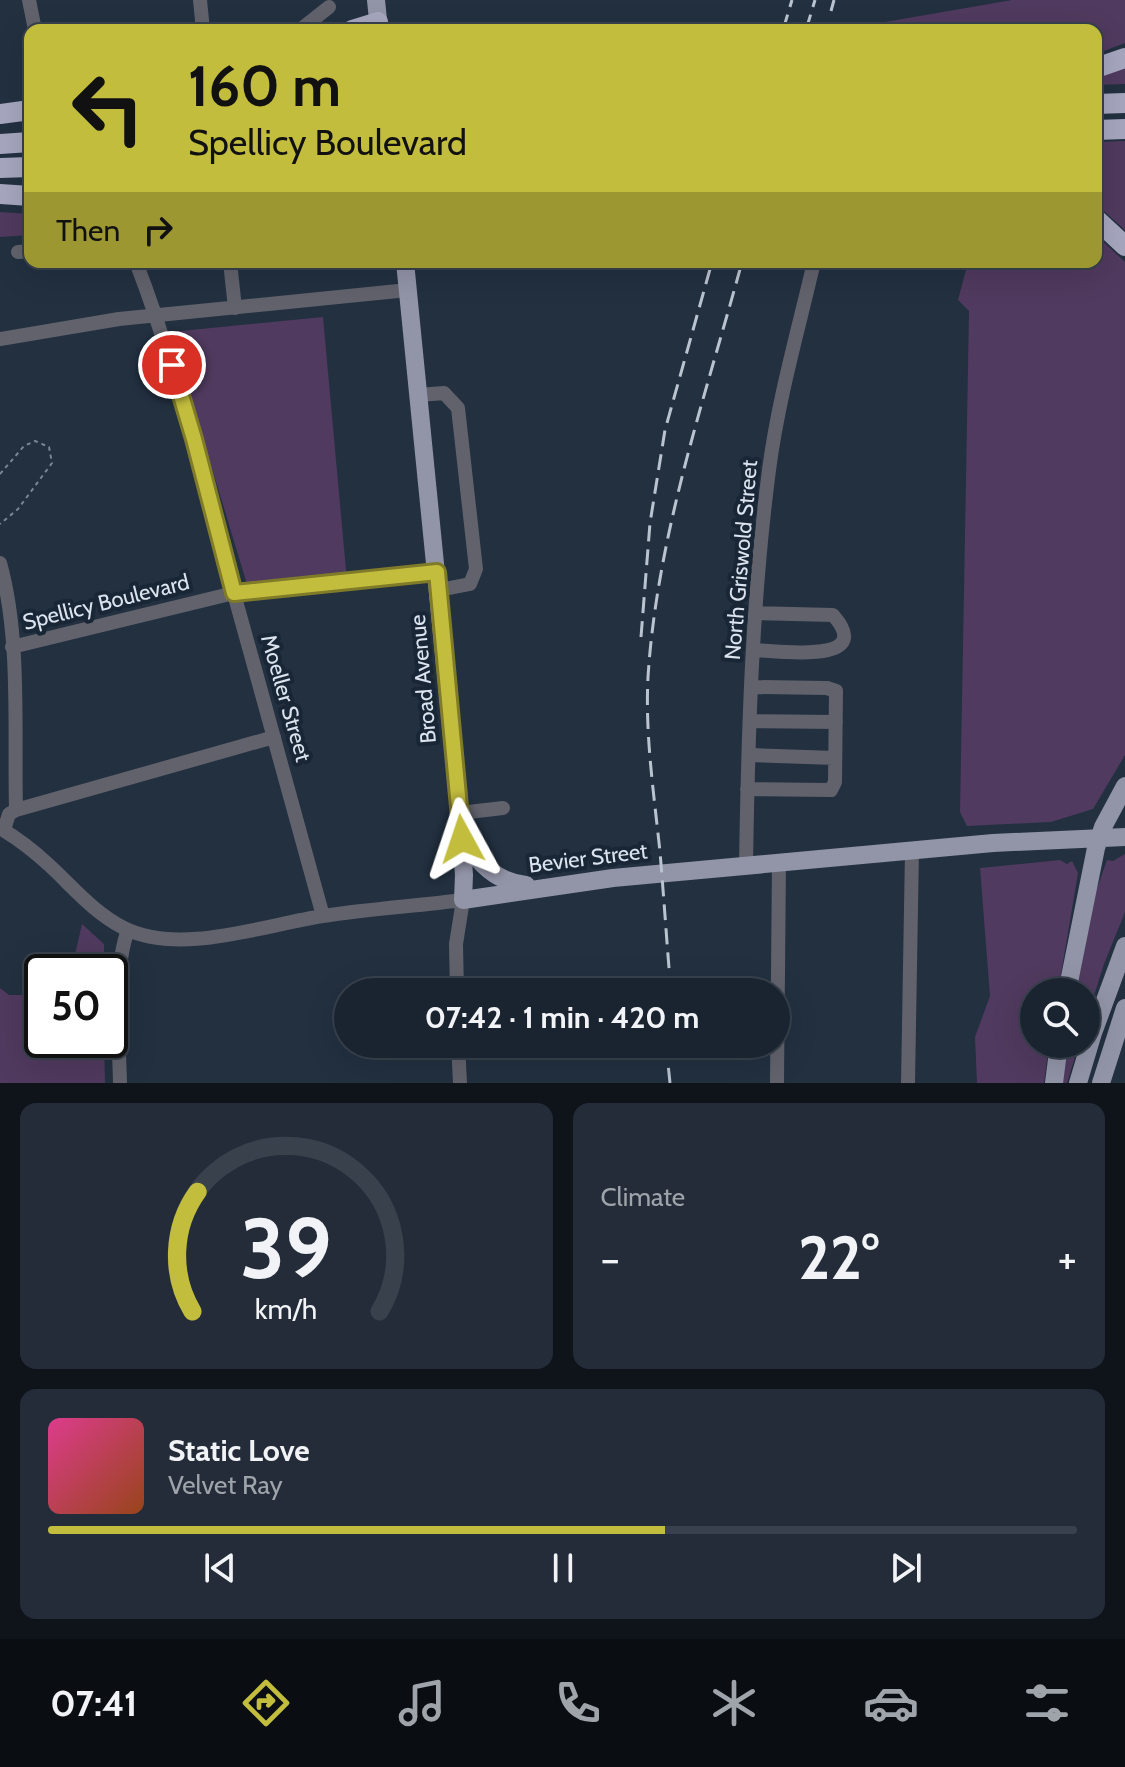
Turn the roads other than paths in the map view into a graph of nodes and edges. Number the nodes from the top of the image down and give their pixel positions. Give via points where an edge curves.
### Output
1 (29, 0) edge
2 (200, 0) edge
3 (376, 0) edge
4 (329, 7) dead end
5 (34, 24) edge
6 (202, 24) edge
7 (308, 24) edge
8 (379, 24) edge
9 (1125, 58) edge
10 (1102, 66) edge
11 (1125, 103) edge
12 (1102, 104) edge
13 (24, 111) edge
14 (0, 114) edge
15 (1125, 129) edge
16 (1102, 130) edge
17 (24, 142) edge
18 (0, 144) edge
19 (24, 167) edge
20 (0, 168) edge
21 (0, 194) edge
22 (24, 196) edge
23 (1102, 225) edge
24 (1125, 246) edge
25 (138, 268) edge
26 (231, 268) edge
27 (406, 268) edge
28 (813, 268) edge
29 (408, 290) junction
30 (235, 308) junction
31 (157, 315) junction
32 (0, 339) edge
33 (419, 395) junction
34 (0, 563) edge
35 (438, 581) junction
36 (234, 593) junction
37 (757, 613) junction
38 (12, 647) junction
39 (755, 650) junction
40 (753, 687) junction
41 (751, 721) junction
42 (836, 722) junction
43 (274, 737) junction
44 (749, 755) junction
45 (835, 758) junction
46 (1125, 786) edge
47 (747, 789) junction
48 (503, 808) dead end
49 (16, 810) junction
50 (460, 813) junction
51 (2, 829) edge
52 (1125, 837) edge
53 (1099, 838) junction
54 (462, 839) junction
55 (912, 850) junction
56 (779, 862) junction
57 (746, 866) junction
58 (549, 886) junction
59 (463, 900) junction
60 (323, 916) junction
61 (128, 930) junction
62 (1125, 946) edge
63 (457, 978) edge
64 (1070, 978) edge
65 (1125, 1008) edge
66 (459, 1058) edge
67 (1057, 1058) edge
68 (120, 1083) edge
69 (460, 1083) edge
70 (777, 1083) edge
71 (908, 1083) edge
72 (1054, 1083) edge
73 (1078, 1083) edge
74 (1101, 1083) edge

1 - 5 street
2 - 6 street
3 - 8 main road
4 - 7 street
9 - 10 highway
11 - 12 highway
13 - 14 highway
15 - 16 highway
17 - 18 highway
19 - 20 highway
21 - 22 highway
23 - 24 highway
25 - 31 street, Moeller Street
26 - 30 street
27 - 29 main road, Broad Avenue
28 - 37 street, North Griswold Street via 774,440
29 - 30 street
29 - 33 main road, Broad Avenue
30 - 31 street
31 - 32 street
31 - 36 street, Moeller Street
33 - 35 main road, Broad Avenue
33 - 35 street, Spellicy Boulevard via 444,393 458,408 476,569 470,584
34 - 38 street, Spellicy Boulevard
35 - 36 street, Spellicy Boulevard
35 - 50 main road, Broad Avenue
36 - 38 street, Spellicy Boulevard
36 - 43 street, Moeller Street
37 - 39 street, North Griswold Street
37 - 39 street via 833,615 844,636 837,648 825,653
38 - 49 street
39 - 40 street, North Griswold Street
40 - 41 street, North Griswold Street
40 - 42 street via 836,691
41 - 42 street
41 - 44 street, North Griswold Street
42 - 45 street
43 - 49 street
43 - 60 street, Moeller Street
44 - 45 street
44 - 47 street, North Griswold Street
45 - 47 street via 831,790
46 - 53 main road
47 - 57 street, North Griswold Street
48 - 50 street
49 - 51 street
50 - 54 main road, Broad Avenue
51 - 61 street, Bevier Street
52 - 53 main road, Bevier Street
53 - 55 main road, Bevier Street
53 - 64 main road
54 - 58 main road via 494,875 513,883
54 - 59 main road, Broad Avenue
55 - 56 main road, Bevier Street
55 - 71 street
56 - 57 main road, Bevier Street
56 - 70 street
57 - 58 main road, Bevier Street
58 - 59 main road, Bevier Street
59 - 60 street, Bevier Street
59 - 63 street
60 - 61 street, Bevier Street via 171,939
61 - 68 street via 119,972
62 - 73 main road
65 - 74 main road
66 - 69 street
67 - 72 main road

